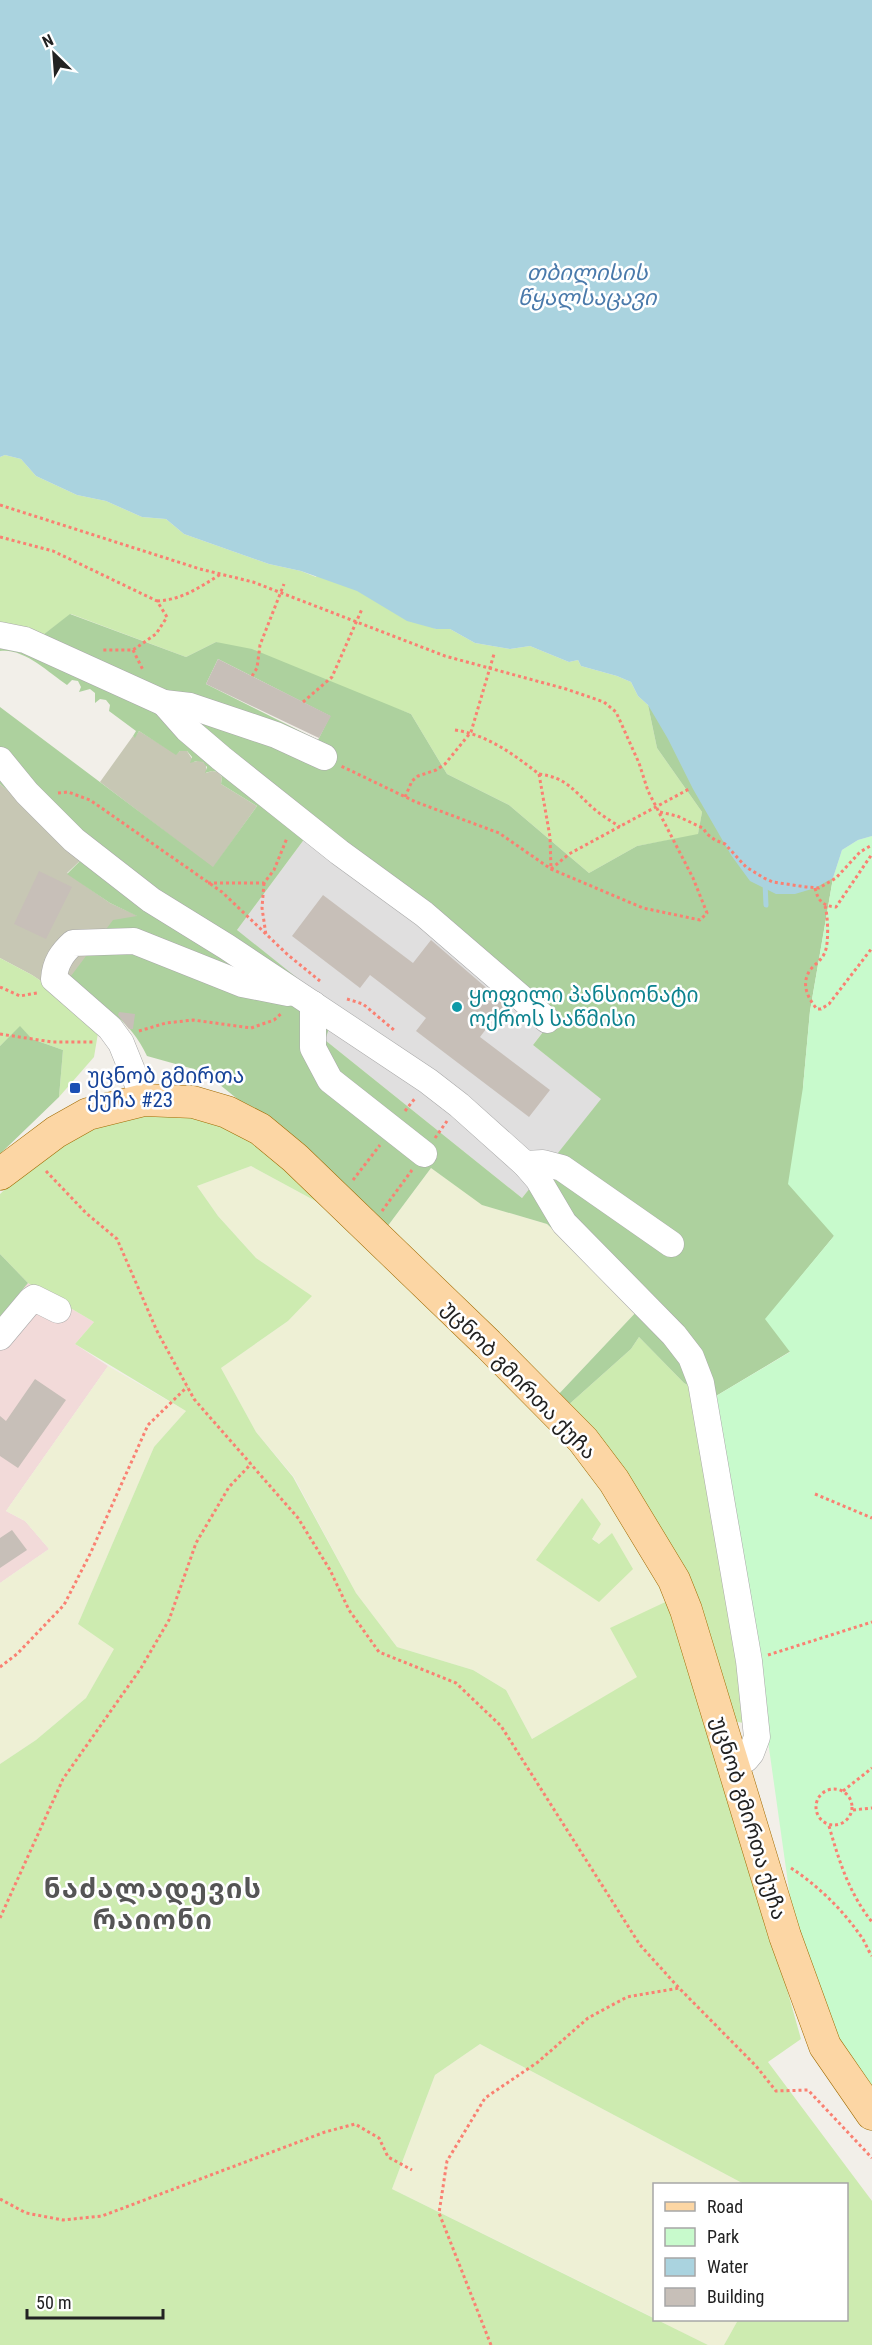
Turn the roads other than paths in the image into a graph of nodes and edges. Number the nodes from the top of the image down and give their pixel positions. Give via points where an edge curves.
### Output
1 (0, 635) edge
2 (164, 703) junction
3 (324, 757) road end
4 (0, 760) edge
5 (312, 994) junction
6 (547, 1020) dead end
7 (144, 1100) junction
8 (424, 1154) dead end
9 (525, 1164) junction
10 (0, 1174) edge
11 (671, 1244) dead end
12 (58, 1310) dead end
13 (0, 1337) edge
14 (733, 1765) junction
15 (872, 2114) edge

1 - 2 street via 25,640
2 - 3 street via 211,713 276,735
2 - 6 street via 187,729 291,815 424,914
4 - 5 street via 74,840 151,900
5 - 7 street via 242,984 134,941 73,943 63,952 54,978 110,1028 121,1043
5 - 8 street via 313,1048 330,1080
5 - 9 street via 428,1081
7 - 10 main road, უცნობ გმირთა ქუჩა via 88,1114 28,1151
7 - 14 main road, უცნობ გმირთა ქუჩა via 193,1102 227,1112 260,1129 295,1158 583,1440 614,1481 674,1580
9 - 11 street via 562,1168
9 - 14 street via 564,1223 692,1357 701,1383 749,1661 757,1737 746,1759
12 - 13 street via 31,1299
14 - 15 main road, უცნობ გმირთა ქუჩა via 785,1936 825,2046

